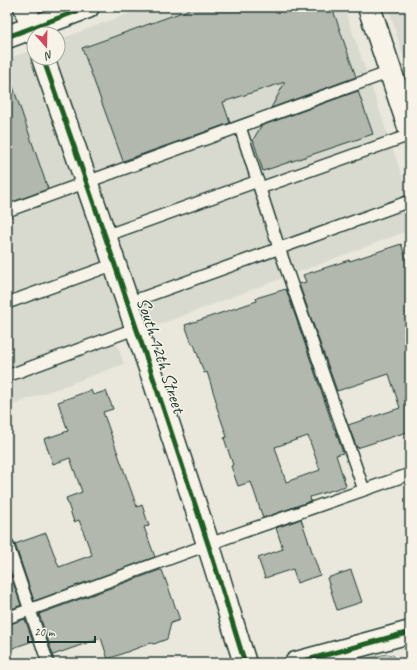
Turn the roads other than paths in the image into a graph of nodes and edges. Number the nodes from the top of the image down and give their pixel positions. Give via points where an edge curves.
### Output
1 (25, 7) edge
2 (88, 7) edge
3 (368, 7) edge
4 (31, 26) edge
5 (44, 26) edge
6 (26, 33) edge
7 (7, 37) edge
8 (46, 66) edge
9 (390, 72) junction
10 (240, 127) junction
11 (410, 130) edge
12 (410, 135) edge
13 (87, 182) junction
14 (259, 184) junction
15 (410, 201) edge
16 (7, 211) edge
17 (105, 236) junction
18 (279, 248) junction
19 (115, 264) junction
20 (7, 303) edge
21 (128, 303) junction
22 (137, 328) junction
23 (7, 376) edge
24 (410, 474) edge
25 (364, 490) junction
26 (7, 543) edge
27 (208, 545) junction
28 (30, 610) junction
29 (7, 618) edge
30 (410, 632) edge
31 (48, 663) edge
32 (245, 663) edge
33 (296, 663) edge

1 - 4 street
2 - 5 street
3 - 9 street
6 - 7 street
8 - 13 street, South 12th Street
9 - 10 lane
9 - 11 street
10 - 13 lane
10 - 14 lane
12 - 14 lane
13 - 16 lane
13 - 17 street, South 12th Street
14 - 17 lane
14 - 18 lane
15 - 18 lane
17 - 19 street, South 12th Street
18 - 21 lane
18 - 25 lane
19 - 20 lane
19 - 21 street, South 12th Street
21 - 22 street, South 12th Street
22 - 23 lane
22 - 27 street, South 12th Street
24 - 25 lane
25 - 27 lane
26 - 28 lane
27 - 28 lane
27 - 32 street, South 12th Street
28 - 29 lane
28 - 31 lane
30 - 33 street

